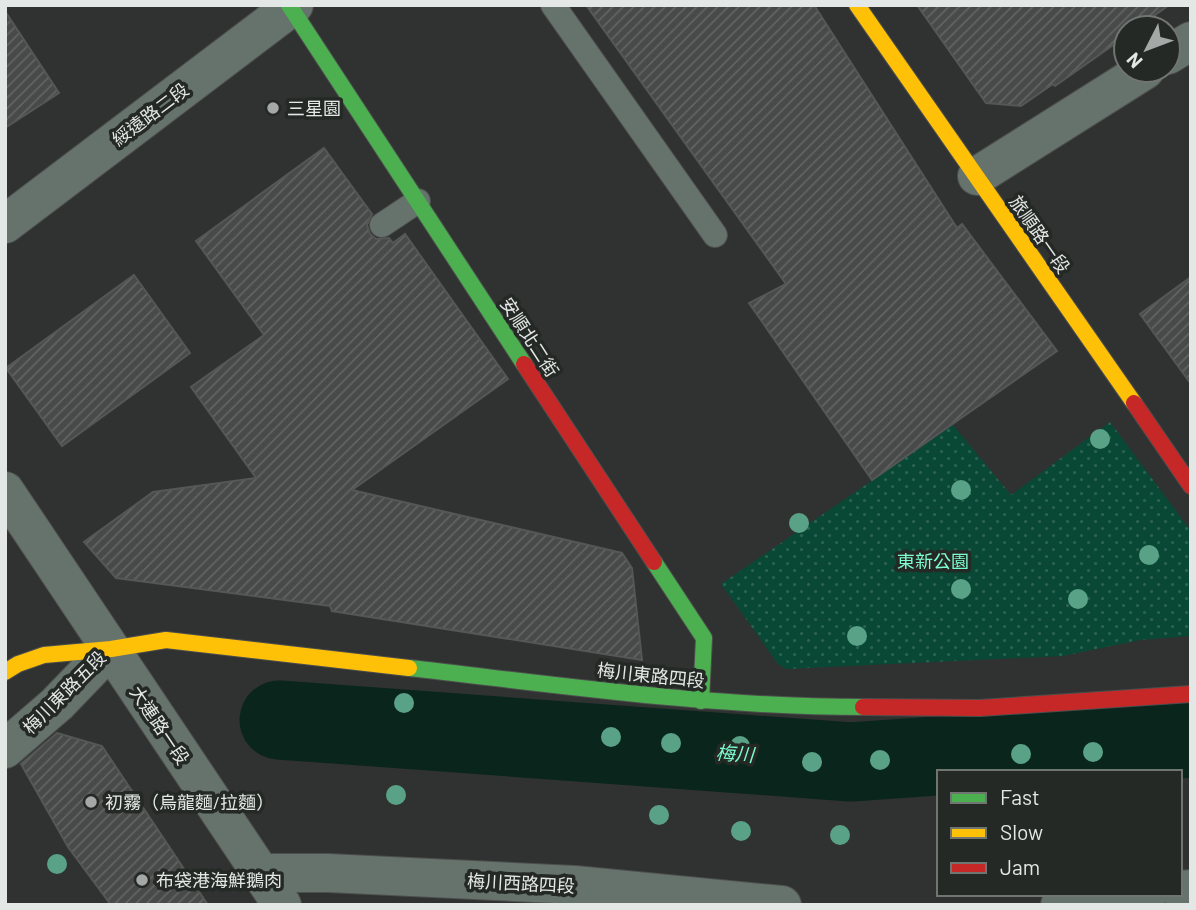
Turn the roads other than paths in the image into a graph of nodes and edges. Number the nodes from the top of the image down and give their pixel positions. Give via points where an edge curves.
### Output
1 (553, 5) edge
2 (857, 5) edge
3 (291, 6) edge
4 (1123, 84) edge
5 (977, 176) junction
6 (418, 201) junction
7 (5, 224) edge
8 (382, 225) dead end
9 (715, 235) dead end
10 (1191, 486) edge
11 (5, 491) edge
12 (110, 649) junction
13 (5, 672) edge
14 (1191, 694) edge
15 (701, 701) junction
16 (5, 750) edge
17 (260, 873) junction
18 (1132, 896) edge
19 (282, 905) edge
20 (782, 905) edge
21 (1060, 905) edge

1 - 9 lane
2 - 5 street, 旅順路一段
3 - 6 street, 安順北二街
3 - 7 street, 綏遠路二段
4 - 5 street
5 - 10 street, 旅順路一段
6 - 8 lane
6 - 15 street, 安順北二街 via 704,638
11 - 12 street, 大連路一段
12 - 13 street, 梅川東路五段 via 46,654
12 - 15 street, 梅川東路四段 via 166,640
12 - 16 street, 梅川東路五段
12 - 17 street, 大連路一段
14 - 15 street, 梅川東路四段 via 979,708 786,707
17 - 19 street, 大連路一段
17 - 20 street, 梅川西路四段 via 575,885
18 - 21 street

